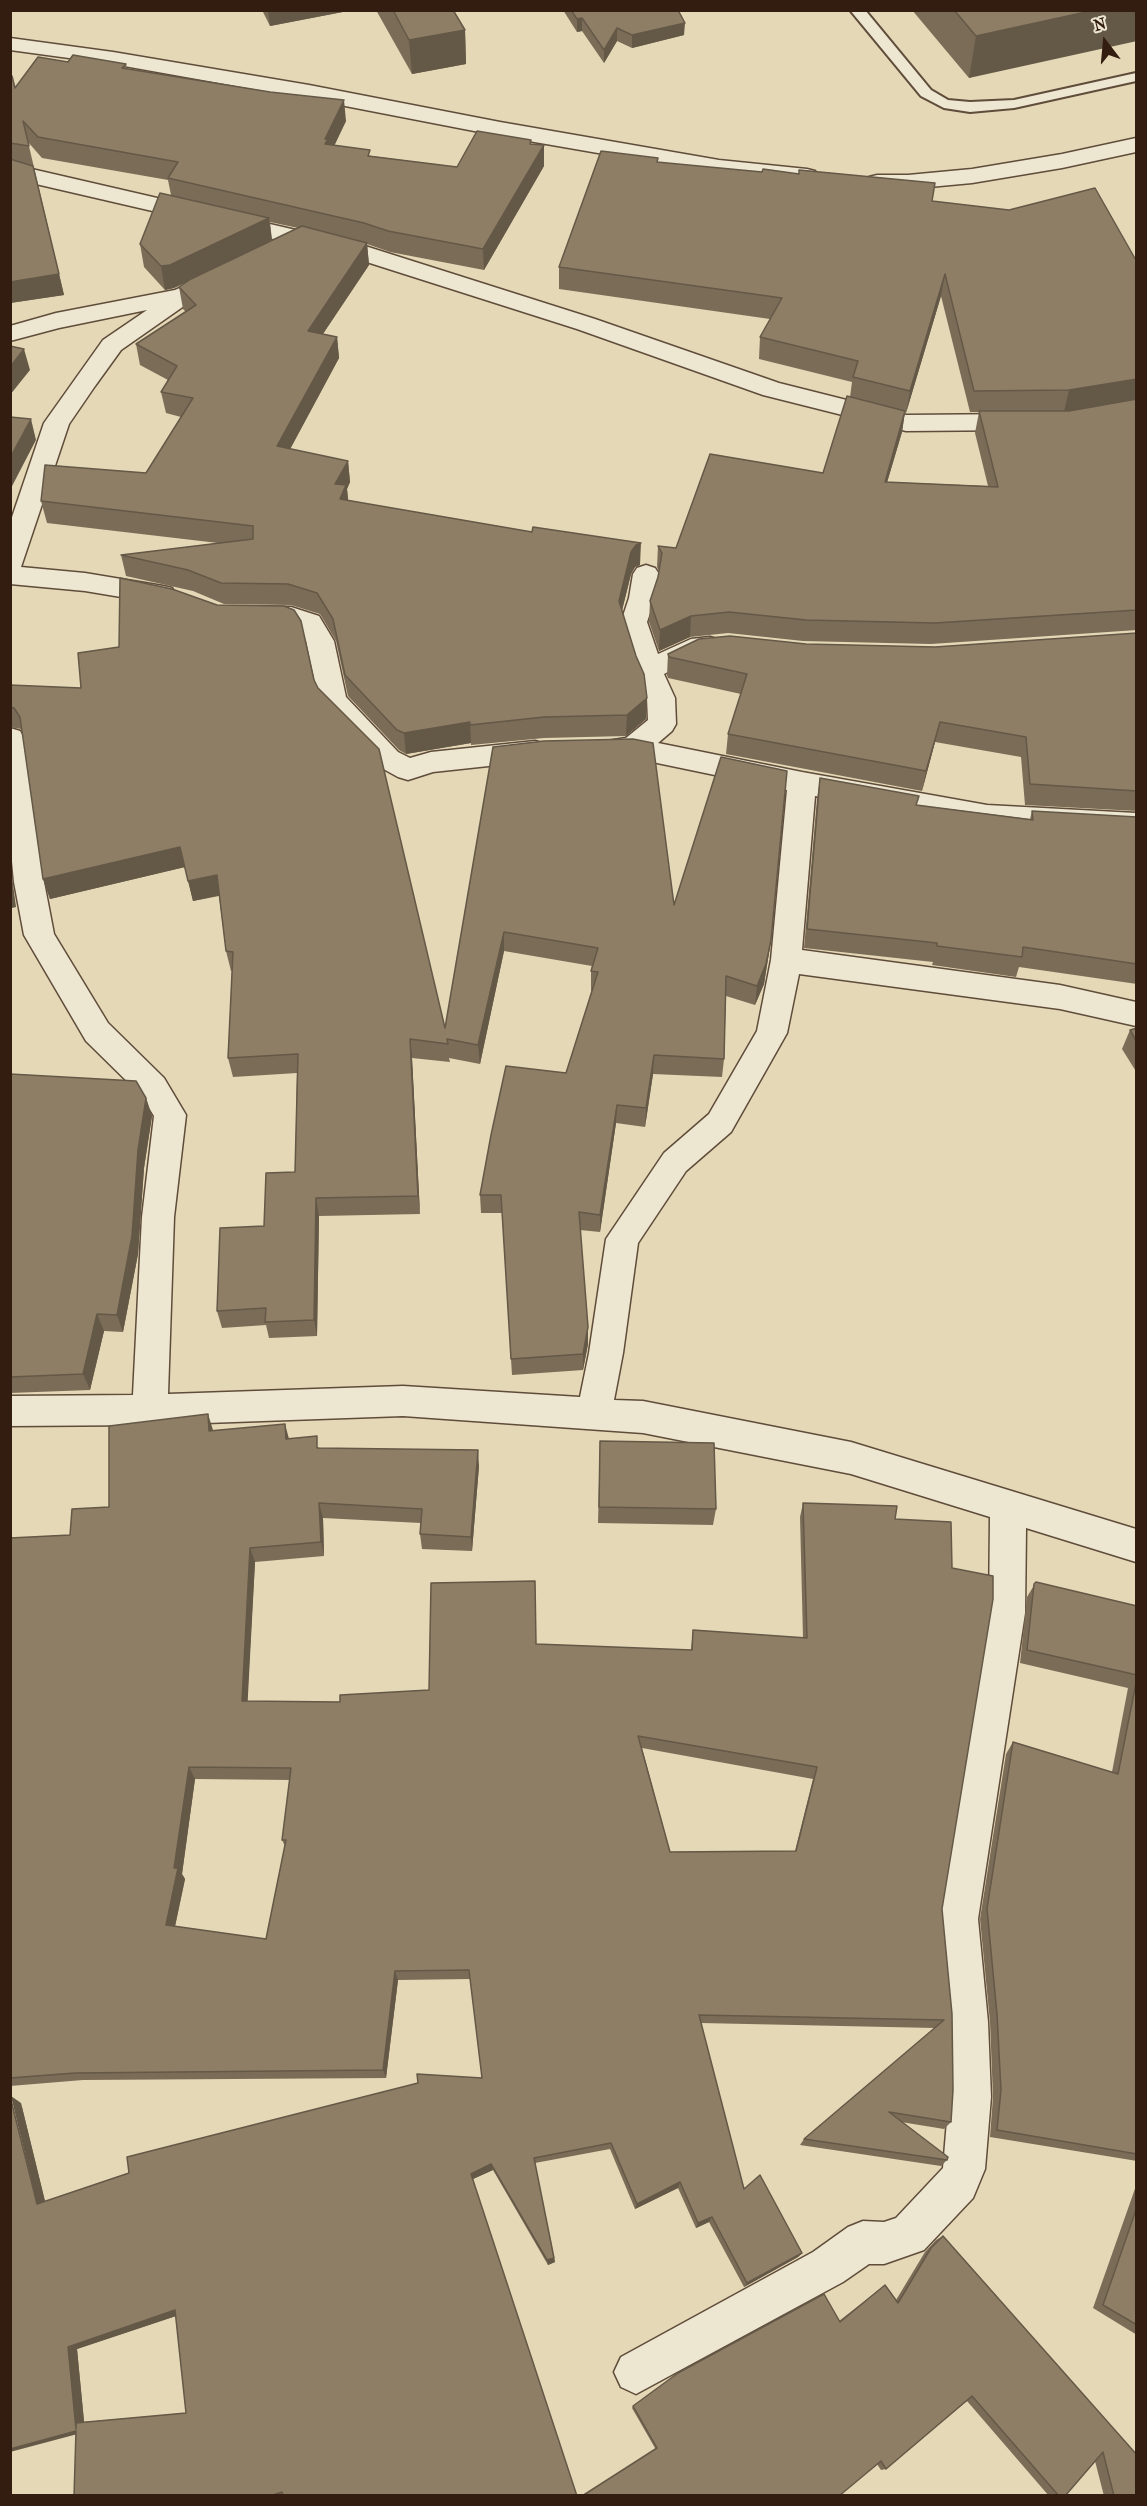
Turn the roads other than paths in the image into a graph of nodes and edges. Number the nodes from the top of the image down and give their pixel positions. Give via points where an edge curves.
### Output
1 (857, 10) edge
2 (10, 44) edge
3 (1137, 77) edge
4 (1137, 145) edge
5 (10, 171) edge
6 (826, 178) edge
7 (861, 181) edge
8 (302, 238) junction
9 (270, 254) edge
10 (239, 269) edge
11 (186, 294) junction
12 (10, 334) edge
13 (1041, 422) edge
14 (10, 563) edge
15 (646, 574) dead end
16 (10, 575) edge
17 (183, 600) edge
18 (234, 615) edge
19 (738, 647) edge
20 (649, 670) junction
21 (10, 738) edge
22 (633, 748) junction
23 (555, 749) edge
24 (589, 749) edge
25 (802, 783) junction
26 (1137, 824) edge
27 (20, 882) edge
28 (786, 960) junction
29 (1137, 1014) edge
30 (150, 1410) junction
31 (10, 1411) edge
32 (594, 1412) junction
33 (1008, 1507) junction
34 (1137, 1546) edge
35 (636, 2372) dead end

1 - 3 lane via 926,93 944,104 1014,104
2 - 6 street via 309,92 719,167
4 - 7 street via 972,176 908,183
5 - 8 street
8 - 9 street
8 - 13 street via 357,251 586,324 772,389 906,423
10 - 11 street
11 - 12 street
11 - 14 street via 112,345 57,423
15 - 20 street via 634,622
16 - 17 street via 137,589
18 - 23 street via 291,616 309,623 320,641 333,700 388,759 408,770 431,762
19 - 20 street via 691,649
20 - 22 street via 661,698 662,724
21 - 27 street via 27,855
22 - 24 street
22 - 25 street
25 - 26 street via 987,816
25 - 28 street
27 - 30 street via 39,935 97,1032 153,1087 170,1115 158,1216
28 - 29 street via 1060,997
28 - 32 street via 772,1032 720,1123 675,1162 622,1239
30 - 31 street
30 - 32 street via 403,1401
32 - 33 street via 643,1417 851,1458
33 - 34 street
33 - 35 street via 1007,1612 958,1919 968,2022 970,2097 968,2135 958,2183 909,2235 884,2243 863,2242 828,2267

